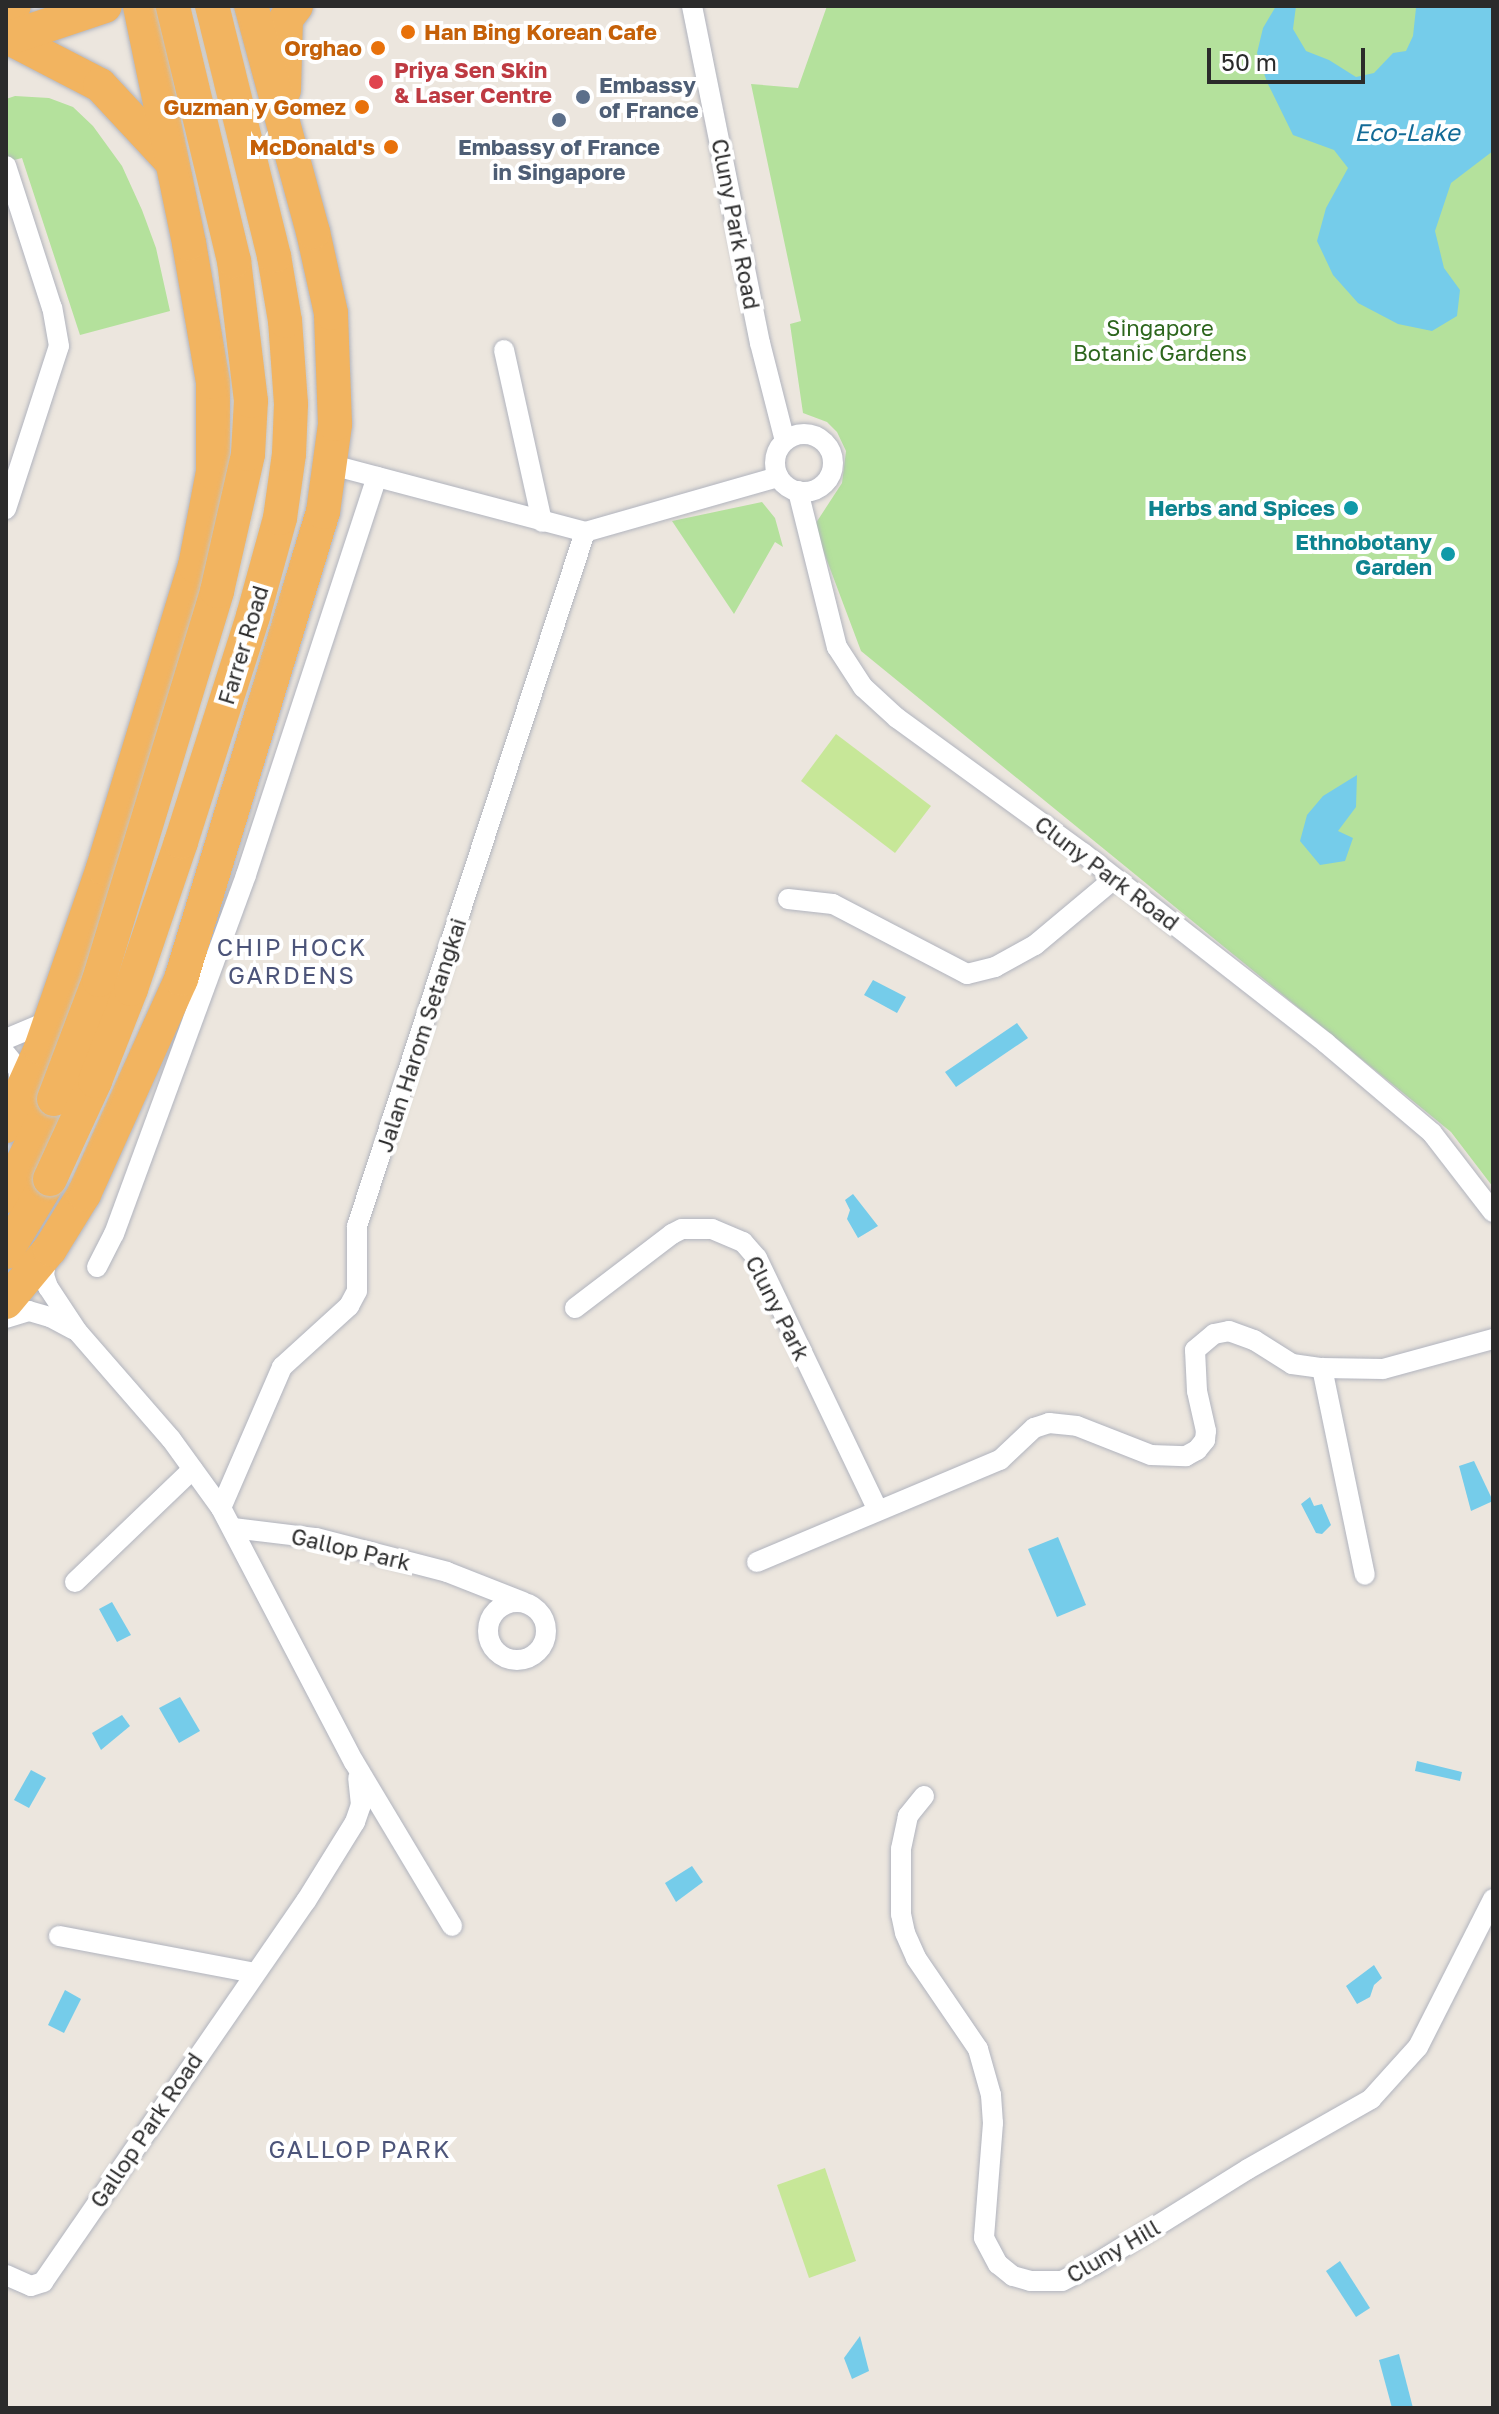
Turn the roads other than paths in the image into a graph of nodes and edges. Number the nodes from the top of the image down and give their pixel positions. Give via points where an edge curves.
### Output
1 (105, 6) edge
2 (140, 6) edge
3 (173, 6) edge
4 (212, 6) edge
5 (251, 6) edge
6 (296, 6) edge
7 (692, 6) edge
8 (9, 23) edge
9 (283, 119) junction
10 (172, 163) junction
11 (6, 166) edge
12 (306, 209) junction
13 (189, 243) junction
14 (504, 350) dead end
15 (785, 441) junction
16 (332, 465) junction
17 (377, 477) junction
18 (778, 477) junction
19 (798, 491) junction
20 (6, 509) edge
21 (542, 522) junction
22 (585, 532) junction
23 (1115, 878) junction
24 (788, 899) dead end
25 (51, 1020) junction
26 (6, 1039) edge
27 (6, 1054) edge
28 (38, 1096) junction
29 (6, 1126) edge
30 (6, 1196) edge
31 (1493, 1212) edge
32 (50, 1249) junction
33 (6, 1252) edge
34 (97, 1267) dead end
35 (6, 1302) edge
36 (575, 1308) dead end
37 (6, 1318) edge
38 (77, 1331) junction
39 (1493, 1339) edge
40 (1322, 1368) junction
41 (193, 1469) junction
42 (221, 1508) junction
43 (877, 1509) junction
44 (233, 1528) junction
45 (757, 1562) dead end
46 (1365, 1575) dead end
47 (467, 1579) junction
48 (75, 1582) dead end
49 (523, 1602) junction
50 (488, 1625) junction
51 (354, 1762) junction
52 (924, 1796) dead end
53 (1493, 1899) edge
54 (452, 1926) dead end
55 (59, 1936) dead end
56 (254, 1973) junction
57 (6, 2275) edge

1 - 8 highway
2 - 10 highway
3 - 28 highway, Farrer Road, bridge via 234,261 251,401 248,454 217,591 99,980
4 - 33 highway, Farrer Road, bridge via 274,256 286,335 291,404 280,518 126,1002 50,1179
5 - 9 highway
6 - 9 highway via 286,19
7 - 15 street, Cluny Park Road
8 - 10 highway via 100,85
9 - 12 highway
10 - 13 highway
11 - 20 street via 52,308 59,346
12 - 13 highway via 272,187 240,186 205,203
12 - 16 highway via 331,313
13 - 25 highway via 213,382 213,472 195,566
14 - 21 street
15 - 18 street via 775,458
15 - 19 street via 800,434 814,436 832,458 832,470 822,485
16 - 17 street
16 - 32 highway via 293,616 181,979 84,1194
17 - 21 street
17 - 34 street via 246,875 114,1234
18 - 19 street
18 - 22 street
19 - 23 street, Cluny Park Road via 837,647 863,687 897,718
21 - 22 street
22 - 42 street, Jalan Harom Setangkai via 357,1226 357,1291 349,1306 282,1367
23 - 24 street via 1035,945 995,967 967,974 833,904
23 - 31 street, Cluny Park Road via 1432,1133
25 - 26 street
25 - 28 highway
27 - 28 street
28 - 29 highway
28 - 30 highway, Farrer Road
32 - 35 highway
32 - 38 street, Gallop Park Road via 44,1275
36 - 43 street, Cluny Park via 682,1229 712,1229 743,1242 757,1258
37 - 38 street, Gallop Park Road via 29,1311
38 - 41 street, Gallop Park Road
39 - 40 street via 1383,1369
40 - 43 street via 1292,1364 1229,1331 1214,1334 1195,1350 1197,1391 1207,1422 1205,1440 1197,1450 1172,1458 1151,1455 1077,1426 1049,1423 1034,1428 1000,1460
40 - 46 street
41 - 42 street, Gallop Park Road
41 - 48 street
42 - 44 street, Gallop Park Road
43 - 45 street
44 - 47 street, Gallop Park via 316,1538
44 - 51 street, Gallop Park Road
47 - 49 street, Gallop Park
47 - 50 street via 483,1593
49 - 50 street via 501,1607
49 - 50 street via 545,1622 544,1643 537,1653 514,1660 501,1655 491,1645
51 - 54 street, Gallop Park Road
51 - 56 street, Gallop Park Road via 362,1793 355,1822
52 - 53 street, Cluny Hill via 908,1816 901,1849 905,1933 983,2062 993,2123 984,2238 998,2264 1030,2281 1062,2281 1094,2265 1371,2099 1418,2047
55 - 56 street
56 - 57 street, Gallop Park Road via 38,2285

